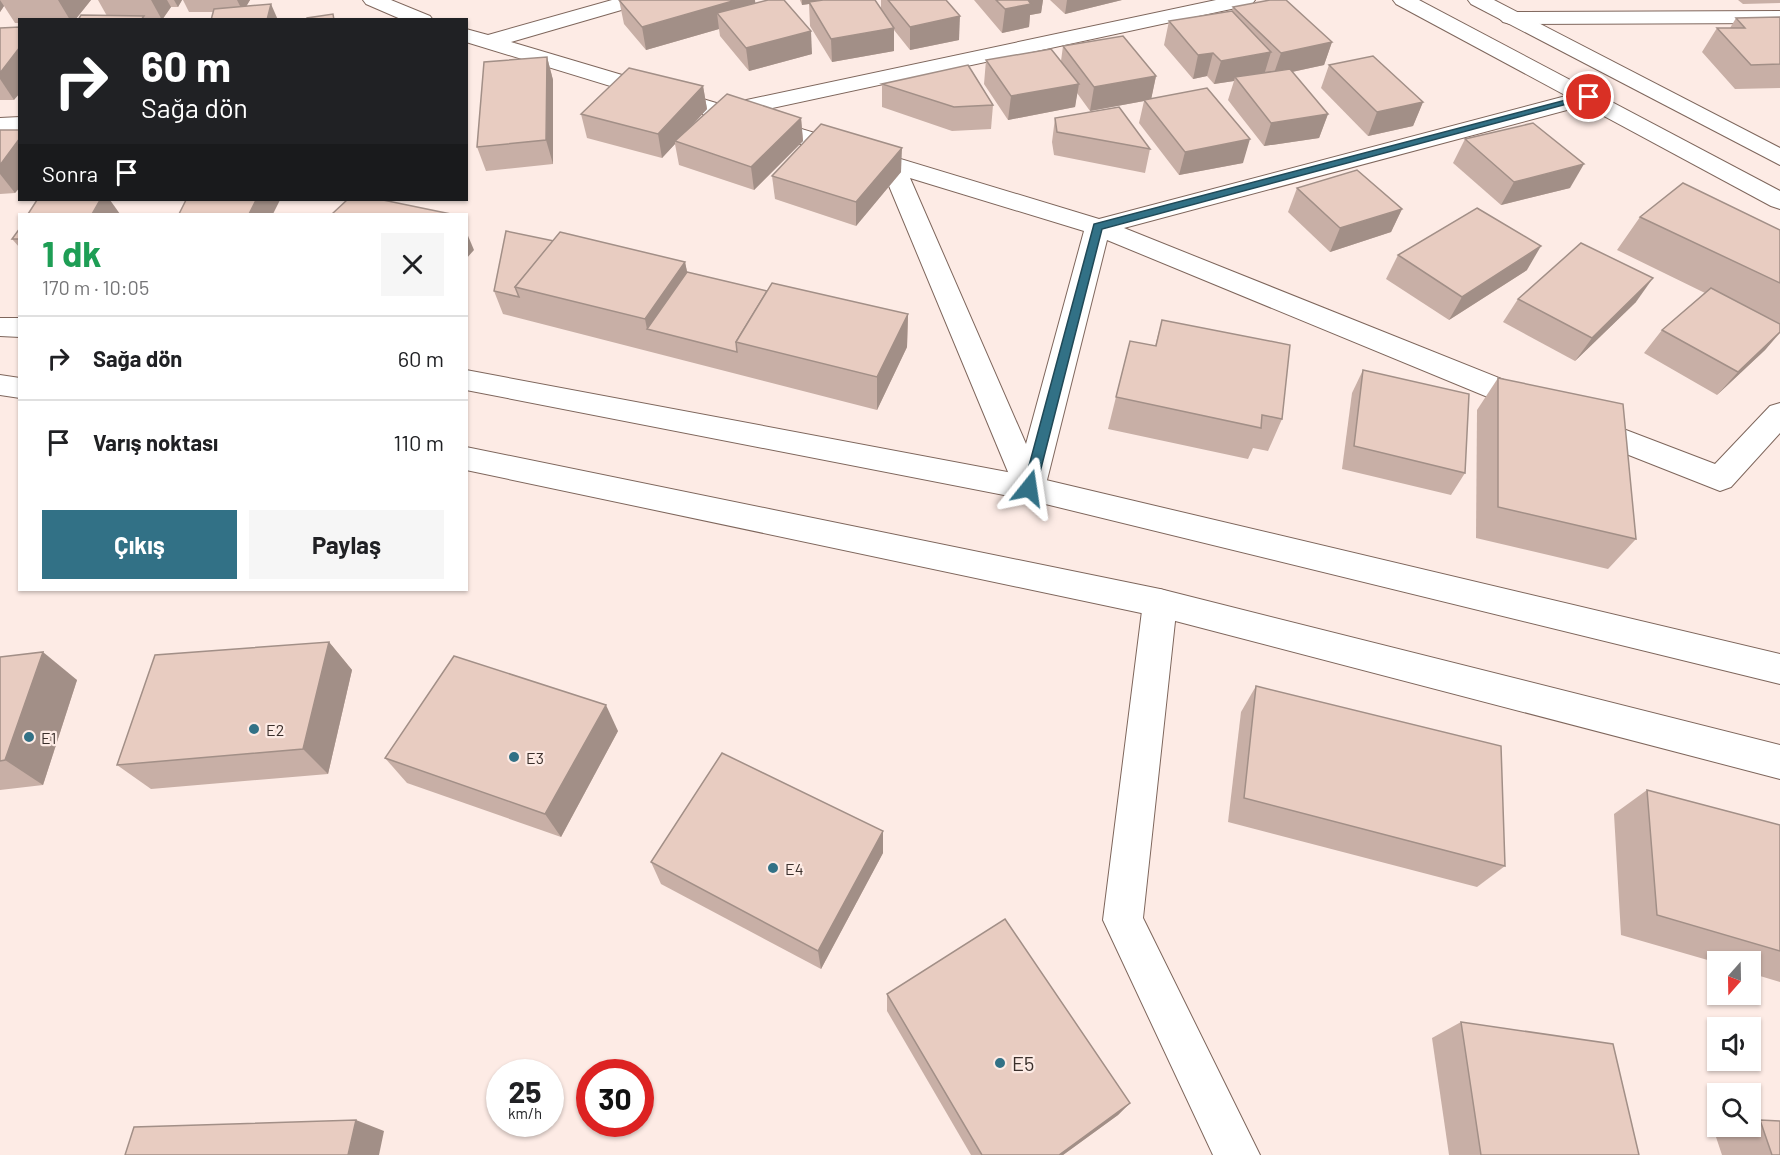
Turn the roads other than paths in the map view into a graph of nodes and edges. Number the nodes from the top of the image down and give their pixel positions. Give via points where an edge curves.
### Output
1 (373, 0) edge
2 (635, 0) edge
3 (1245, 0) edge
4 (1403, 0) edge
5 (1478, 0) edge
6 (1780, 17) edge
7 (418, 18) edge
8 (1510, 18) junction
9 (473, 42) edge
10 (1589, 97) junction
11 (722, 113) junction
12 (18, 124) edge
13 (0, 125) edge
14 (1780, 158) edge
15 (892, 164) junction
16 (1780, 201) edge
17 (1098, 227) junction
18 (0, 327) edge
19 (18, 328) edge
20 (468, 380) edge
21 (0, 386) edge
22 (18, 388) edge
23 (1780, 414) edge
24 (468, 458) edge
25 (1029, 488) junction
26 (1160, 603) junction
27 (1780, 669) edge
28 (1780, 762) edge
29 (1237, 1155) edge

1 - 7 street
2 - 9 street
3 - 11 street
4 - 10 street
5 - 8 street
6 - 8 street
8 - 14 street
9 - 11 street
10 - 16 street
10 - 17 street
11 - 15 street
12 - 13 street
15 - 17 street
15 - 25 street
17 - 23 street via 1720,479
17 - 25 street
18 - 19 street
20 - 25 street
21 - 22 street
24 - 26 street
25 - 27 street
26 - 28 street
26 - 29 street via 1123,920

